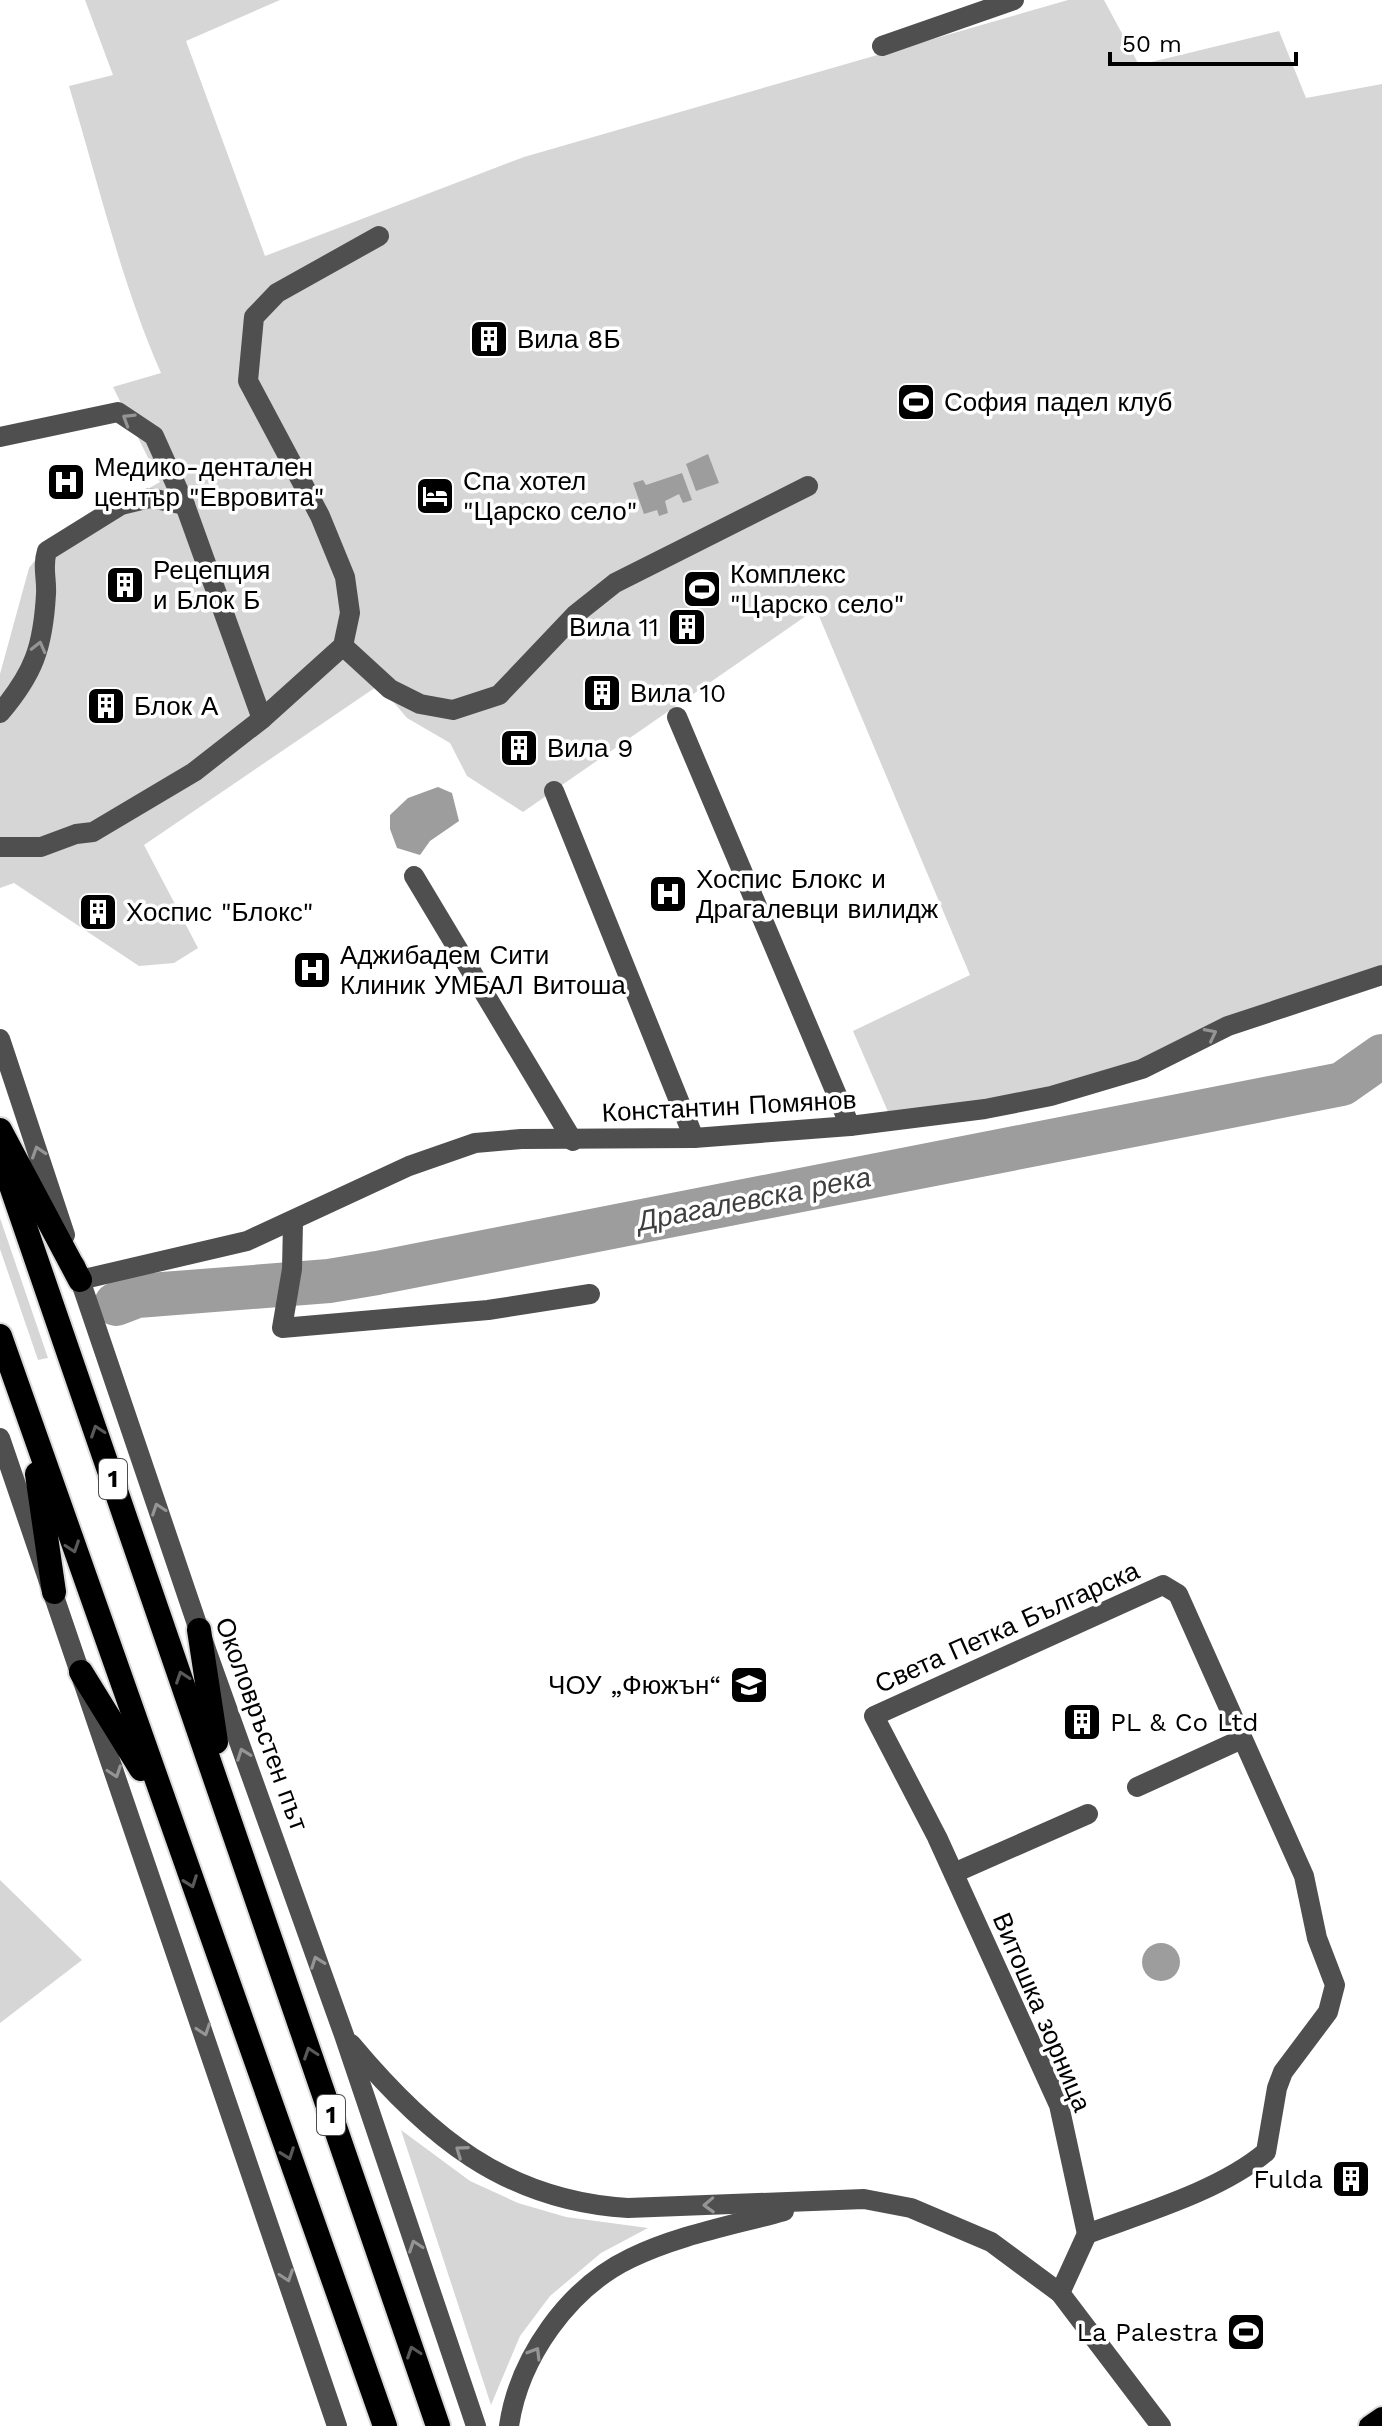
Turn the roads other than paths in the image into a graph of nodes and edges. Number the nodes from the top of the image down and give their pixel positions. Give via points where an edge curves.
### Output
1 (1014, 0) edge
2 (882, 46) dead end
3 (379, 236) dead end
4 (0, 437) edge
5 (808, 486) dead end
6 (185, 505) junction
7 (343, 646) junction
8 (0, 713) edge
9 (677, 717) dead end
10 (262, 719) junction
11 (554, 791) dead end
12 (0, 847) edge
13 (414, 876) dead end
14 (1382, 975) edge
15 (0, 1039) edge
16 (850, 1126) junction
17 (0, 1130) edge
18 (694, 1138) junction
19 (573, 1141) junction
20 (0, 1154) edge
21 (293, 1222) junction
22 (80, 1280) junction
23 (590, 1294) dead end
24 (0, 1336) edge
25 (29, 1420) junction
26 (0, 1438) edge
27 (54, 1592) junction
28 (199, 1630) junction
29 (81, 1672) junction
30 (874, 1716) joint
31 (1242, 1739) junction
32 (1137, 1787) dead end
33 (226, 1803) junction
34 (165, 1809) junction
35 (1088, 1814) dead end
36 (954, 1873) junction
37 (344, 2035) junction
38 (815, 2202) junction
39 (1087, 2234) junction
40 (1060, 2293) junction
41 (1382, 2417) edge
42 (337, 2426) edge
43 (385, 2426) edge
44 (438, 2426) edge
45 (476, 2426) edge
46 (509, 2426) edge
47 (1161, 2426) edge
48 (1369, 2426) edge

1 - 2 street
3 - 7 street via 277,293 254,317 248,381 320,516 345,577 350,613
6 -> 4 street via 154,436 118,412
5 - 7 street via 615,583 576,614 499,695 453,710 420,704 390,689
8 -> 6 street via 25,684 41,649 46,590 42,564 47,551 121,505 150,498
6 - 10 street
7 - 10 street
9 - 16 street
10 - 12 street via 194,772 93,832 41,847
11 - 18 street
13 - 19 street
16 -> 14 street, Константин Помянов via 1051,1096 1142,1069 1228,1026
22 -> 15 street, Околовръстен път
16 - 18 street, Константин Помянов
17 - 22 highway
18 - 19 street, Константин Помянов
19 - 21 street, Константин Помянов via 475,1143 409,1166
33 -> 20 highway, 1
21 - 22 street, Константин Помянов via 247,1241
21 - 23 street via 282,1328 488,1310
28 -> 22 street, Околовръстен път
24 - 25 highway, 1
25 - 27 highway
25 -> 34 highway, 1
26 - 27 street
27 - 29 street
28 - 33 highway
37 -> 28 street, Околовръстен път
29 - 34 highway
29 -> 42 street
30 - 31 street, Света Петка Българска via 1163,1585 1178,1594
30 - 36 street, Витошка зорница
31 - 32 street
31 - 39 street via 1304,1876 1335,1996 1283,2072 1266,2152 1250,2165 1160,2207
44 -> 33 highway, 1
34 -> 43 highway, 1
35 - 36 street
36 - 39 street, Витошка зорница via 1059,2105
38 -> 37 street via 628,2208 534,2191 447,2141 395,2094
45 -> 37 street, Околовръстен път
38 - 40 street via 864,2199 911,2208 991,2242
46 -> 38 street via 521,2379 548,2332 567,2307 612,2268 654,2248
39 - 40 street
40 - 47 street
41 - 48 main road

